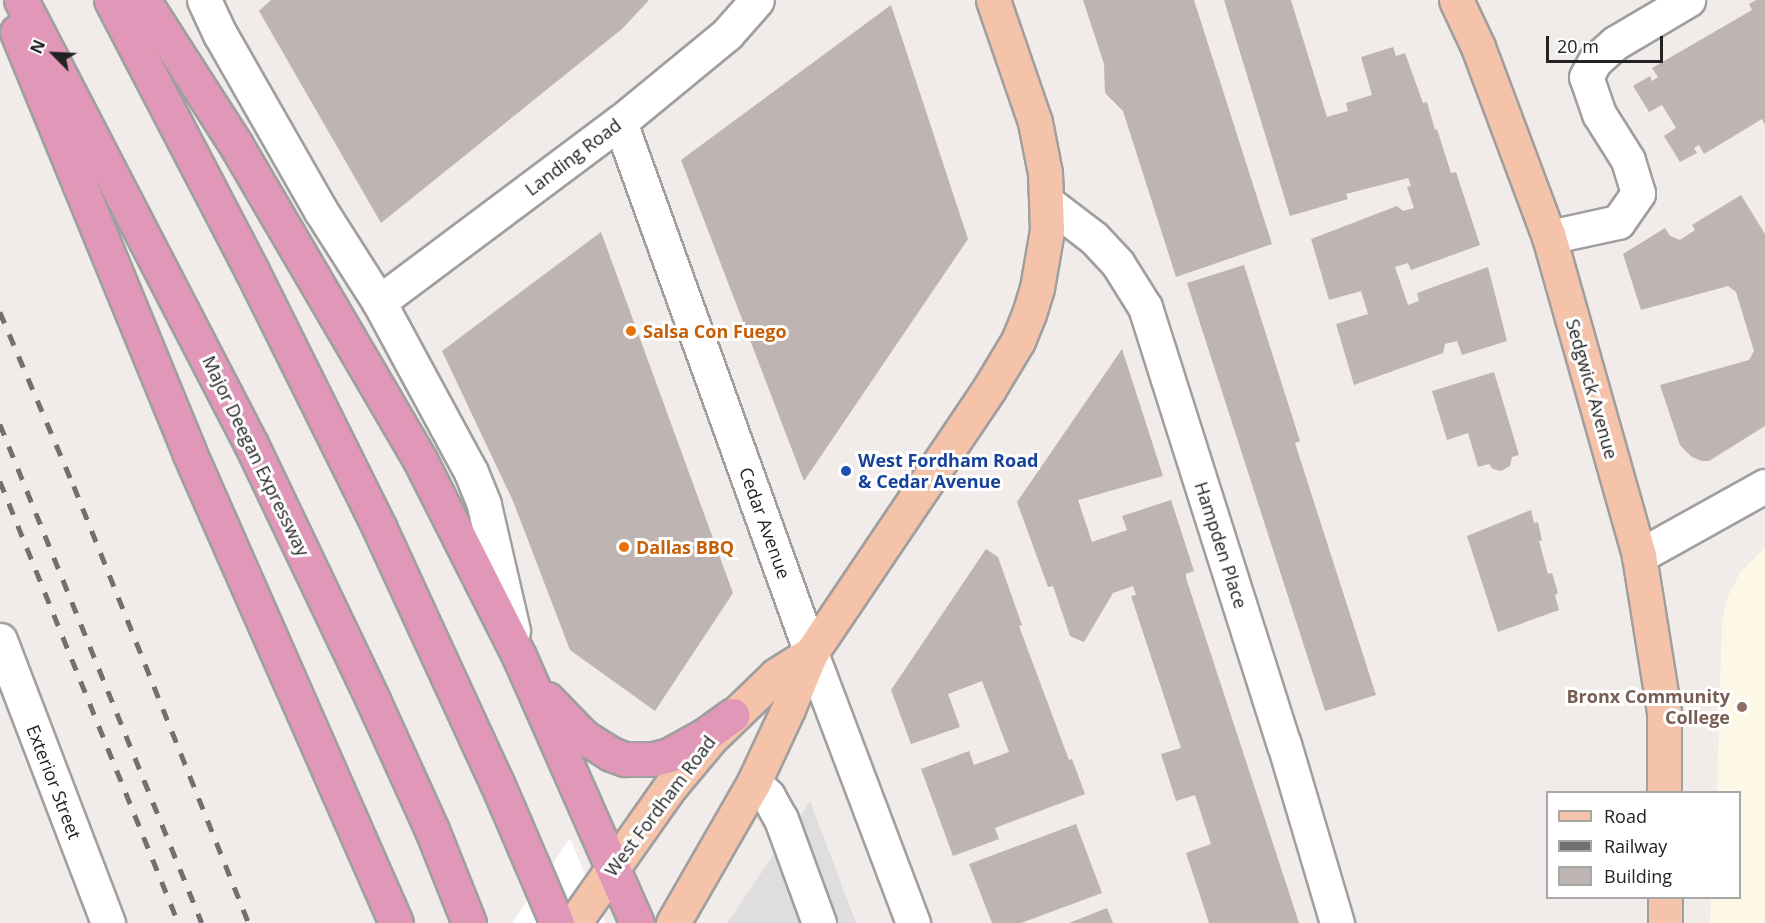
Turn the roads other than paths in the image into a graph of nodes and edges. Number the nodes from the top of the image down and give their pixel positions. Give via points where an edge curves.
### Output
1 (3, 0) edge
2 (21, 0) edge
3 (111, 0) edge
4 (143, 0) edge
5 (204, 0) edge
6 (757, 0) edge
7 (993, 0) edge
8 (1456, 0) edge
9 (1688, 0) edge
10 (620, 122) junction
11 (1047, 202) junction
12 (1549, 237) junction
13 (379, 302) junction
14 (1765, 486) edge
15 (1639, 556) junction
16 (0, 640) edge
17 (811, 652) junction
18 (519, 656) junction
19 (733, 715) junction
20 (754, 782) junction
21 (1664, 791) edge
22 (613, 868) junction
23 (1665, 899) edge
24 (108, 923) edge
25 (396, 923) edge
26 (469, 923) edge
27 (557, 923) edge
28 (574, 923) edge
29 (637, 923) edge
30 (673, 923) edge
31 (819, 923) edge
32 (913, 923) edge
33 (1337, 923) edge
34 (1665, 923) edge

1 - 25 highway via 189,452
2 - 26 highway, Major Deegan Expressway via 251,444 373,700
3 - 27 highway via 247,260 379,527 493,772
4 - 18 highway via 236,145 395,414
5 - 13 street via 315,201
6 - 10 street, Landing Road via 727,34
7 - 11 main road, West Fordham Road via 1035,122
8 - 12 main road, Sedgwick Avenue via 1478,47
9 - 12 street via 1615,43 1586,77 1599,114 1628,160 1638,193 1618,222
10 - 13 street, Landing Road
10 - 17 street, Cedar Avenue
11 - 17 main road, West Fordham Road via 1047,230 1037,288 1018,341
11 - 33 street, Hampden Place via 1094,238 1118,264 1145,307
12 - 15 main road, Sedgwick Avenue
13 - 18 street via 479,489
14 - 15 street
15 - 21 main road, Sedgwick Avenue via 1664,712
16 - 24 street, Exterior Street
17 - 19 main road, West Fordham Road via 776,675
17 - 20 main road, West Fordham Road
17 - 32 street, Cedar Avenue
18 - 19 highway via 568,722 598,747 625,759 669,755
18 - 22 highway
19 - 22 main road, West Fordham Road via 670,787
20 - 30 main road, West Fordham Road
20 - 31 street via 768,796 781,819
22 - 28 main road, West Fordham Road
22 - 29 highway
23 - 34 main road

